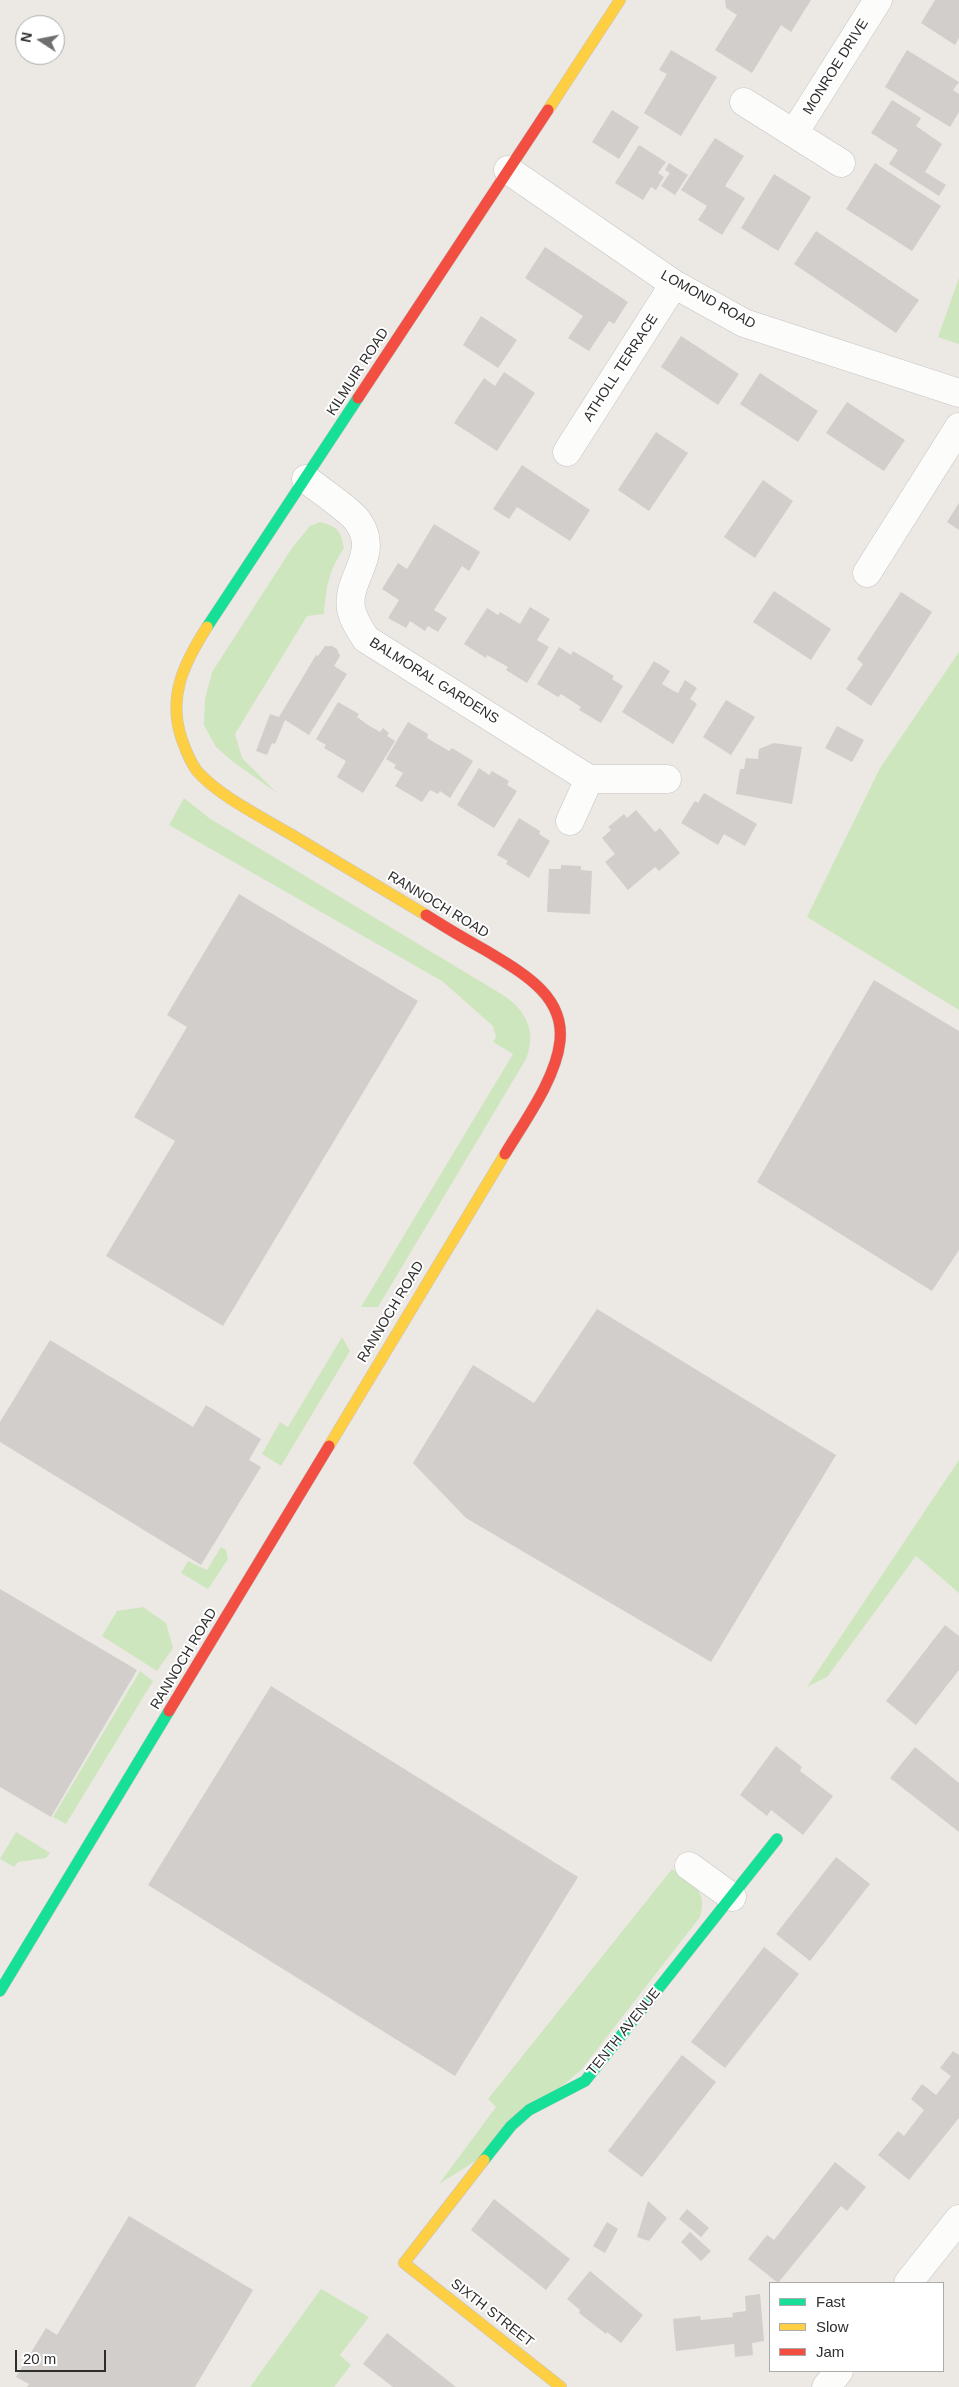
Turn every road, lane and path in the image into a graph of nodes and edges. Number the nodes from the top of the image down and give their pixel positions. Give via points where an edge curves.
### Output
1 (620, 0) edge
2 (878, 0) edge
3 (744, 102) dead end
4 (794, 133) junction
5 (841, 163) dead end
6 (508, 170) junction
7 (674, 284) junction
8 (959, 393) edge
9 (959, 427) edge
10 (567, 452) dead end
11 (306, 479) junction
12 (867, 573) dead end
13 (198, 773) joint
14 (589, 778) junction
15 (667, 779) dead end
16 (570, 821) dead end
17 (777, 1839) dead end
18 (688, 1866) dead end
19 (732, 1896) junction
20 (0, 1990) edge
21 (959, 2219) edge
22 (404, 2263) joint
23 (909, 2282) edge
24 (838, 2372) edge
25 (561, 2387) edge
26 (826, 2387) edge

1 - 6 street, KILMUIR ROAD
2 - 4 street, MONROE DRIVE
3 - 4 street
4 - 5 street
6 - 7 street, LOMOND ROAD
6 - 11 street, KILMUIR ROAD
7 - 8 street, LOMOND ROAD via 744,323
7 - 10 street, ATHOLL TERRACE
9 - 12 street
11 - 13 street, KILMUIR ROAD via 184,664 174,713 187,754
11 - 14 street, BALMORAL GARDENS via 358,522 364,534 366,550 351,607 366,639
13 - 20 street, RANNOCH ROAD via 242,805 526,975 543,989 558,1020 559,1055 530,1113
14 - 15 street
14 - 16 street
17 - 19 street, TENTH AVENUE
18 - 19 street
19 - 22 street, TENTH AVENUE via 584,2081 529,2110 511,2126
21 - 23 street
22 - 25 street, SIXTH STREET
24 - 26 street

